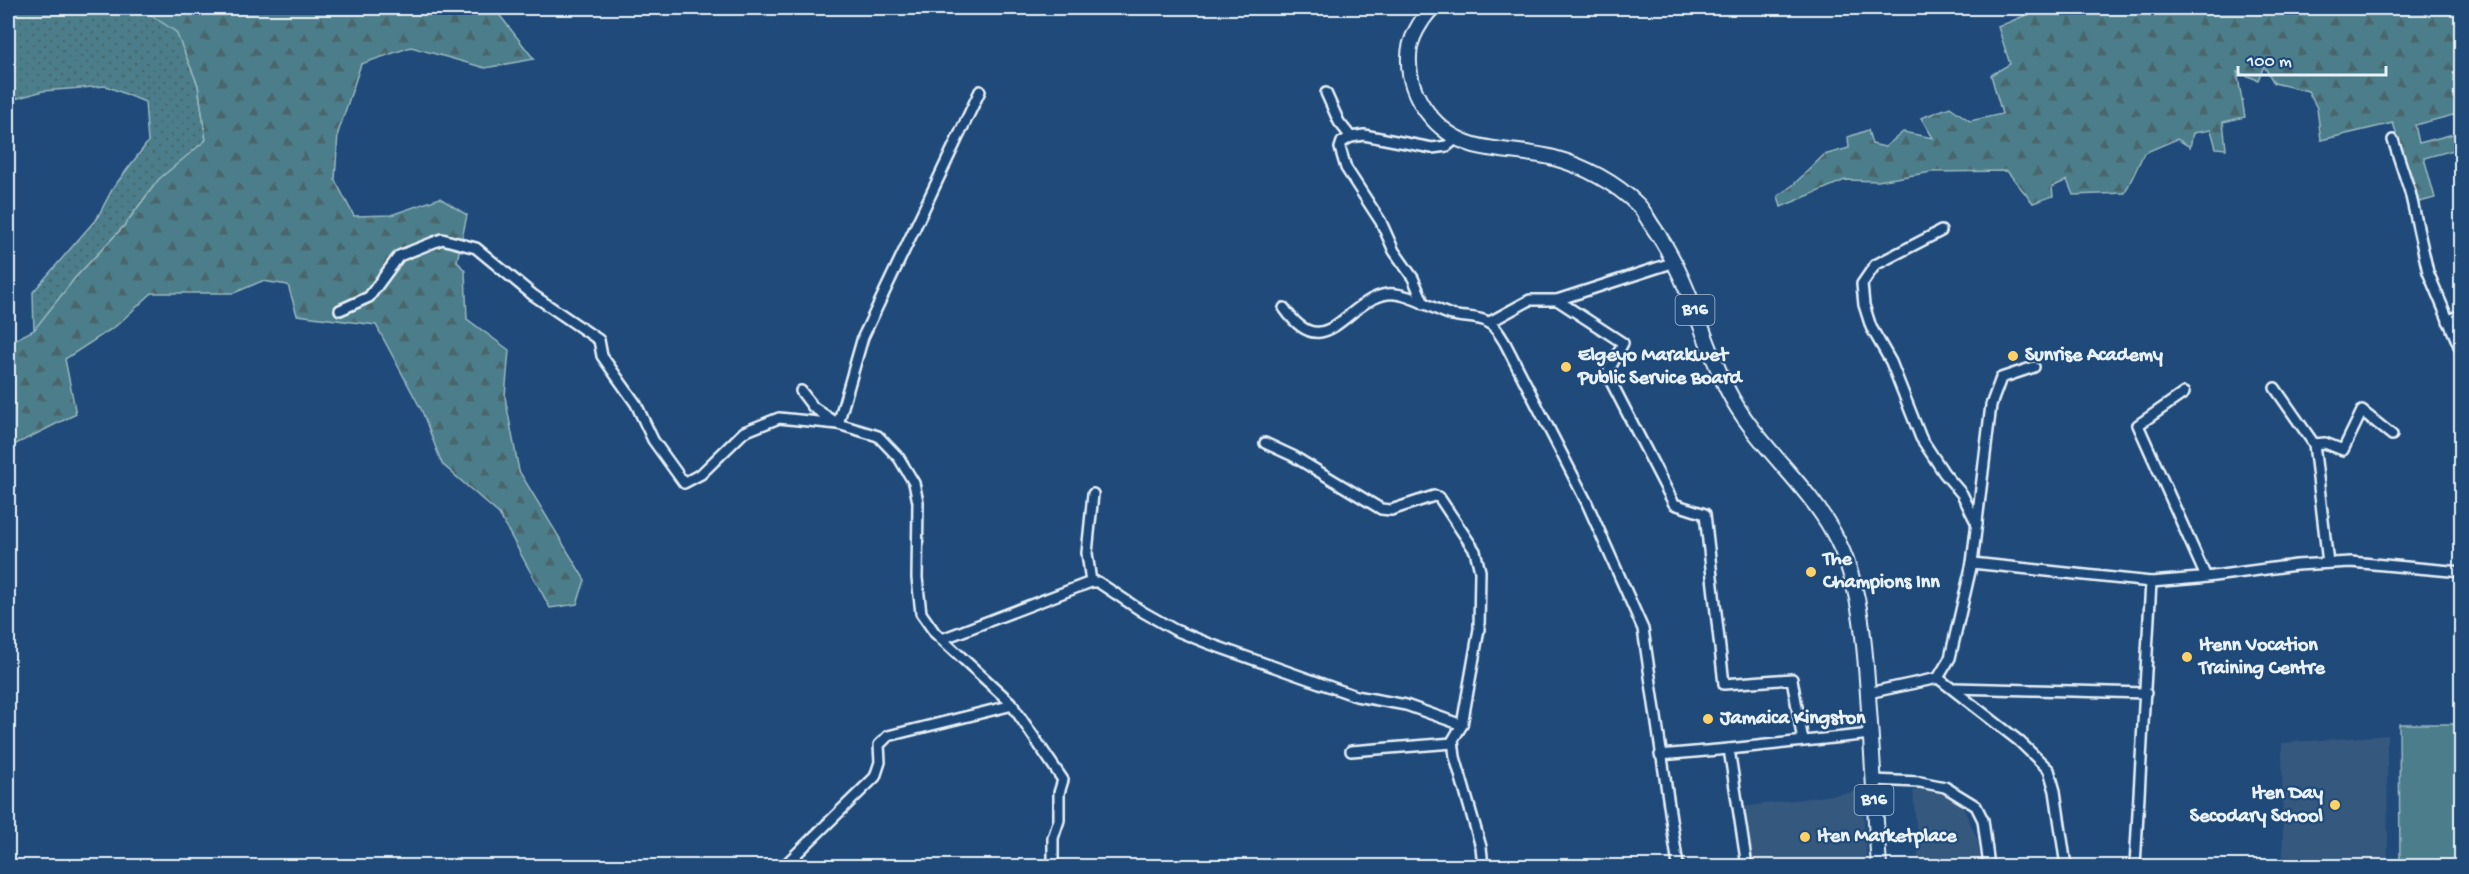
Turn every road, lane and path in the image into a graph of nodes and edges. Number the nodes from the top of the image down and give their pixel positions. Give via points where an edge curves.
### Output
1 (1432, 8) edge
2 (980, 91) dead end
3 (1326, 93) dead end
4 (1351, 137) junction
5 (1458, 138) junction
6 (2393, 140) dead end
7 (1941, 231) dead end
8 (1675, 262) junction
9 (1557, 300) junction
10 (1424, 304) junction
11 (1284, 308) dead end
12 (340, 310) dead end
13 (2462, 314) edge
14 (2448, 321) junction
15 (1488, 323) junction
16 (2462, 353) edge
17 (2034, 367) dead end
18 (2275, 388) dead end
19 (801, 391) dead end
20 (2184, 393) dead end
21 (838, 424) junction
22 (2392, 435) dead end
23 (1265, 443) dead end
24 (2314, 444) junction
25 (1093, 494) dead end
26 (1977, 524) junction
27 (1972, 563) junction
28 (2328, 563) junction
29 (2462, 572) edge
30 (2206, 577) junction
31 (1091, 582) junction
32 (2151, 582) junction
33 (942, 639) junction
34 (1938, 678) junction
35 (1953, 688) junction
36 (1868, 693) junction
37 (2145, 693) junction
38 (1012, 705) junction
39 (1462, 725) junction
40 (1871, 734) junction
41 (1803, 741) junction
42 (1453, 743) junction
43 (1729, 749) junction
44 (1351, 751) dead end
45 (1660, 755) junction
46 (1873, 780) junction
47 (784, 867) edge
48 (1053, 867) edge
49 (1483, 867) edge
50 (1678, 867) edge
51 (1747, 867) edge
52 (1879, 867) edge
53 (1989, 867) edge
54 (2066, 867) edge
55 (2135, 867) edge

1 - 5 main road, B16 via 1416,32 1408,55 1412,78 1421,105 1438,125
2 - 21 street via 862,337
3 - 4 street via 1339,122
4 - 5 street via 1364,135 1432,148 1447,146
4 - 10 street via 1340,148 1346,168 1381,222
5 - 8 main road, B16 via 1509,152 1553,158 1602,177 1638,206
6 - 14 street via 2410,192 2428,272
7 - 26 street via 1875,265 1862,284 1864,305 1921,438 1962,494
8 - 9 street
8 - 36 main road, B16 via 1729,393 1832,531 1846,559 1864,638
9 - 15 street via 1530,300
9 - 41 street via 1623,344 1607,374 1674,504 1705,514 1724,684 1792,679
10 - 11 street via 1388,294 1317,333 1304,331
10 - 15 street
12 - 21 street via 369,297 399,256 442,239 476,248 533,295 599,340 602,357 684,483 701,474 744,432 780,418
13 - 14 street
14 - 16 street
15 - 45 street via 1505,343 1586,501 1643,629
17 - 26 street via 2001,378 1991,405
18 - 24 street
19 - 21 street via 813,407
20 - 30 street via 2138,424
21 - 33 street via 878,436 899,458 914,483 921,613
22 - 24 street via 2362,411 2343,450 2325,443
23 - 39 street via 1381,509 1440,497 1475,551 1481,577 1479,629
24 - 28 street
25 - 31 street via 1087,553
26 - 27 street
27 - 32 street
27 - 34 street via 1950,658
28 - 29 street
28 - 30 street
30 - 32 street
31 - 33 street
31 - 39 street via 1098,582 1175,630 1210,644 1356,696 1406,705
32 - 37 street
33 - 38 street
34 - 35 street
34 - 36 street
35 - 37 street
35 - 54 street via 2049,770
36 - 40 main road, B16
37 - 55 street
38 - 47 street via 888,736 879,745 880,762 875,777
38 - 48 street via 1063,780 1053,838
39 - 42 street
40 - 41 street
40 - 46 main road, B16
41 - 43 street
42 - 44 street
42 - 49 street
43 - 45 street
43 - 51 street
45 - 50 street
46 - 52 main road, B16
46 - 53 street via 1945,787 1976,806 1983,820

